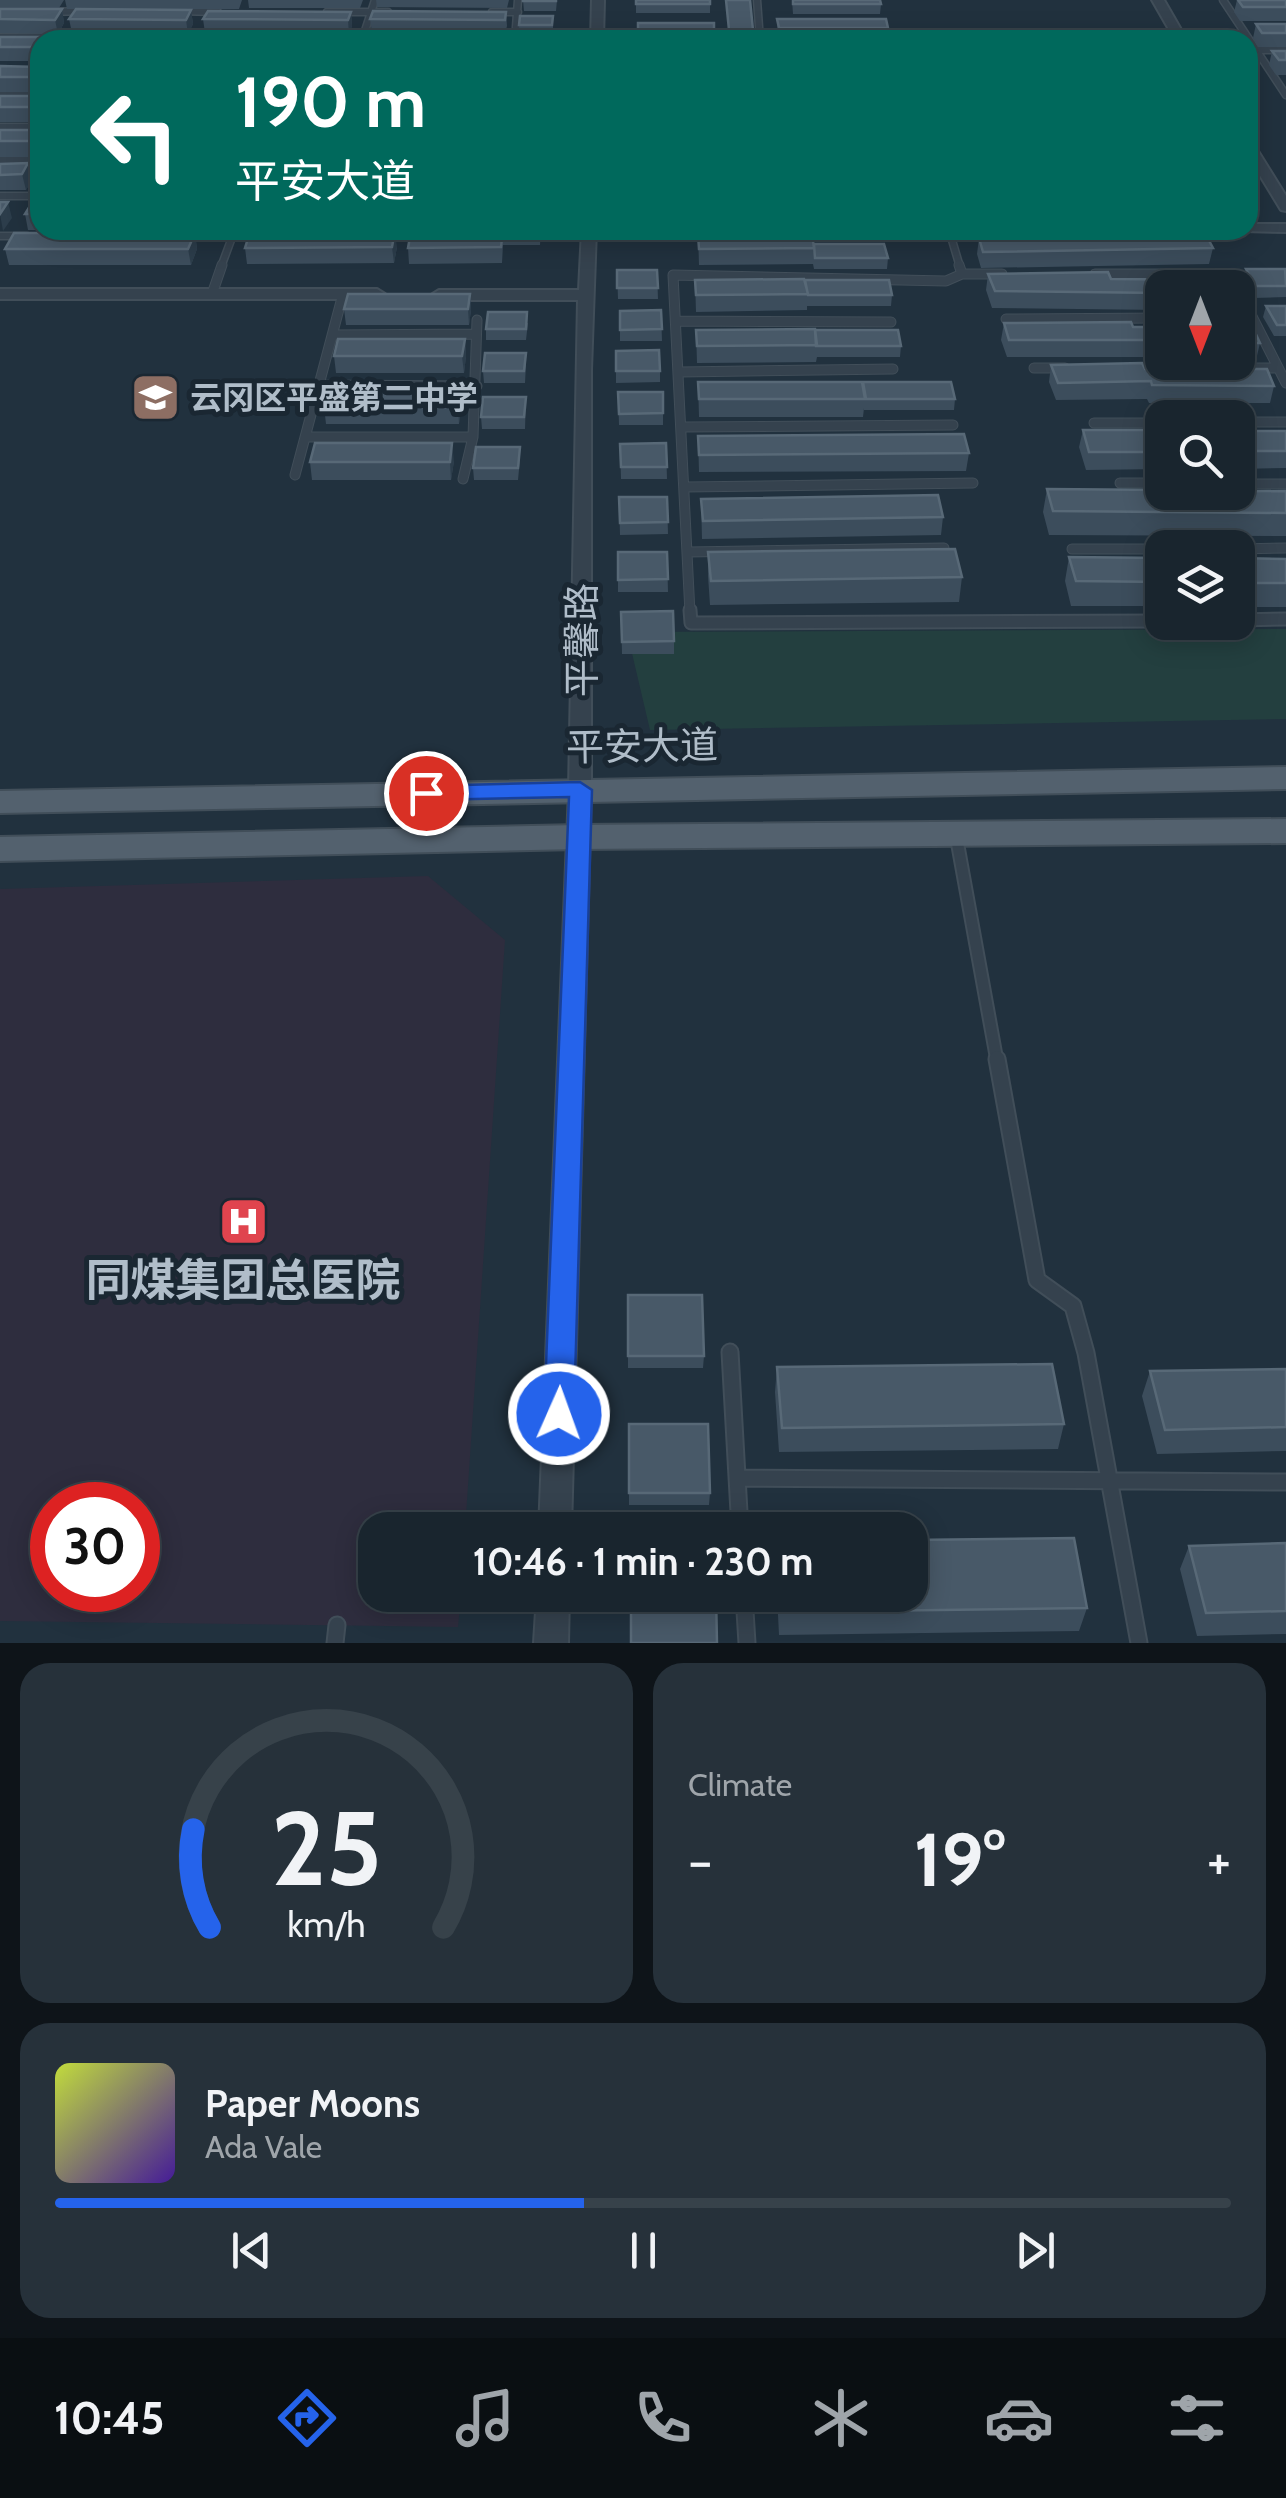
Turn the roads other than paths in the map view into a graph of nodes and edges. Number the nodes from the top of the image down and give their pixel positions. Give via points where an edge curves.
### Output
1 (375, 0) edge
2 (518, 0) edge
3 (598, 0) edge
4 (757, 0) edge
5 (1158, 0) edge
6 (1223, 0) edge
7 (1239, 0) edge
8 (33, 12) edge
9 (82, 12) junction
10 (96, 12) edge
11 (169, 12) edge
12 (209, 12) junction
13 (227, 12) edge
14 (317, 12) edge
15 (371, 12) junction
16 (408, 12) edge
17 (481, 12) edge
18 (518, 12) junction
19 (70, 30) edge
20 (200, 30) edge
21 (365, 30) edge
22 (516, 30) edge
23 (596, 30) edge
24 (759, 30) edge
25 (1175, 30) edge
26 (1245, 30) edge
27 (0, 36) edge
28 (30, 36) edge
29 (1259, 50) joint
30 (1286, 50) edge
31 (1276, 80) junction
32 (1286, 80) edge
33 (0, 94) edge
34 (30, 95) edge
35 (1286, 95) edge
36 (0, 127) edge
37 (30, 128) edge
38 (0, 160) edge
39 (30, 160) edge
40 (1258, 162) edge
41 (0, 196) edge
42 (30, 196) edge
43 (1286, 207) edge
44 (1258, 228) edge
45 (1286, 228) edge
46 (0, 236) edge
47 (30, 236) edge
48 (231, 240) edge
49 (589, 240) edge
50 (952, 240) edge
51 (962, 274) junction
52 (1019, 274) edge
53 (1077, 274) edge
54 (1145, 274) edge
55 (0, 294) edge
56 (212, 294) junction
57 (342, 294) junction
58 (399, 294) edge
59 (418, 294) edge
60 (586, 295) junction
61 (1145, 318) edge
62 (477, 320) dead end
63 (1006, 320) edge
64 (678, 321) junction
65 (891, 322) dead end
66 (1255, 323) edge
67 (476, 334) junction
68 (332, 335) junction
69 (1034, 368) dead end
70 (1071, 368) edge
71 (1128, 368) edge
72 (1278, 368) junction
73 (893, 369) dead end
74 (680, 372) junction
75 (1286, 383) edge
76 (319, 385) junction
77 (477, 386) junction
78 (1255, 422) edge
79 (1286, 422) edge
80 (1094, 423) dead end
81 (1145, 423) edge
82 (953, 425) dead end
83 (682, 427) junction
84 (305, 437) junction
85 (474, 437) junction
86 (296, 475) dead end
87 (463, 479) dead end
88 (973, 483) dead end
89 (1120, 484) dead end
90 (1145, 484) edge
91 (1255, 484) edge
92 (1286, 484) edge
93 (685, 487) junction
94 (944, 548) edge
95 (1255, 548) edge
96 (1286, 548) edge
97 (1072, 549) dead end
98 (1145, 549) edge
99 (688, 552) junction
100 (1286, 619) edge
101 (1255, 620) edge
102 (1145, 621) edge
103 (1286, 778) edge
104 (580, 790) junction
105 (0, 802) edge
106 (1286, 831) edge
107 (956, 834) junction
108 (579, 837) junction
109 (0, 848) edge
110 (730, 1352) dead end
111 (736, 1478) junction
112 (1106, 1480) junction
113 (1286, 1482) edge
114 (556, 1512) edge
115 (739, 1512) edge
116 (552, 1612) edge
117 (745, 1612) edge
118 (551, 1643) edge
119 (747, 1643) edge
120 (1139, 1643) edge

1 - 15 lane
2 - 18 lane
3 - 23 street
4 - 24 lane
5 - 25 street
6 - 7 lane
6 - 26 lane
8 - 9 lane
9 - 10 lane
9 - 19 lane
11 - 12 lane
12 - 13 lane
12 - 20 lane
14 - 15 lane
15 - 16 lane
15 - 21 lane
17 - 18 lane
18 - 22 lane
27 - 28 lane
29 - 30 lane
29 - 31 lane
31 - 32 lane
31 - 35 lane
33 - 34 lane
36 - 37 lane
38 - 39 lane
40 - 43 street
41 - 42 lane
44 - 45 street
46 - 47 lane
48 - 56 lane
49 - 60 street, 平馨路
50 - 51 lane
51 - 52 lane
51 - 64 lane via 946,281 673,275
53 - 54 lane
55 - 56 street
56 - 57 street
57 - 58 street
57 - 68 lane
59 - 60 street
60 - 104 street, 平馨路
61 - 63 lane
62 - 67 lane
64 - 65 lane
64 - 74 lane
66 - 72 lane
67 - 68 lane
67 - 77 lane
68 - 76 lane
69 - 70 lane
71 - 72 lane
72 - 75 lane
73 - 74 lane
74 - 83 lane
76 - 77 lane
76 - 84 lane
77 - 85 lane
78 - 79 lane
80 - 81 lane
82 - 83 lane
83 - 93 lane
84 - 85 lane
84 - 86 lane
85 - 87 lane
88 - 93 lane
89 - 90 lane
91 - 92 lane
93 - 99 lane
94 - 99 lane
95 - 96 lane
97 - 98 lane
99 - 102 lane via 691,622
100 - 101 lane
103 - 104 main road, 平安大道
104 - 105 main road, 平安大道
104 - 108 street, 平馨路
106 - 107 main road
107 - 108 main road
107 - 112 lane via 1037,1280 1072,1306
108 - 109 main road
108 - 114 street, 平馨路
110 - 111 lane
111 - 112 lane
111 - 115 lane
112 - 113 lane
112 - 120 lane
116 - 118 street
117 - 119 lane

